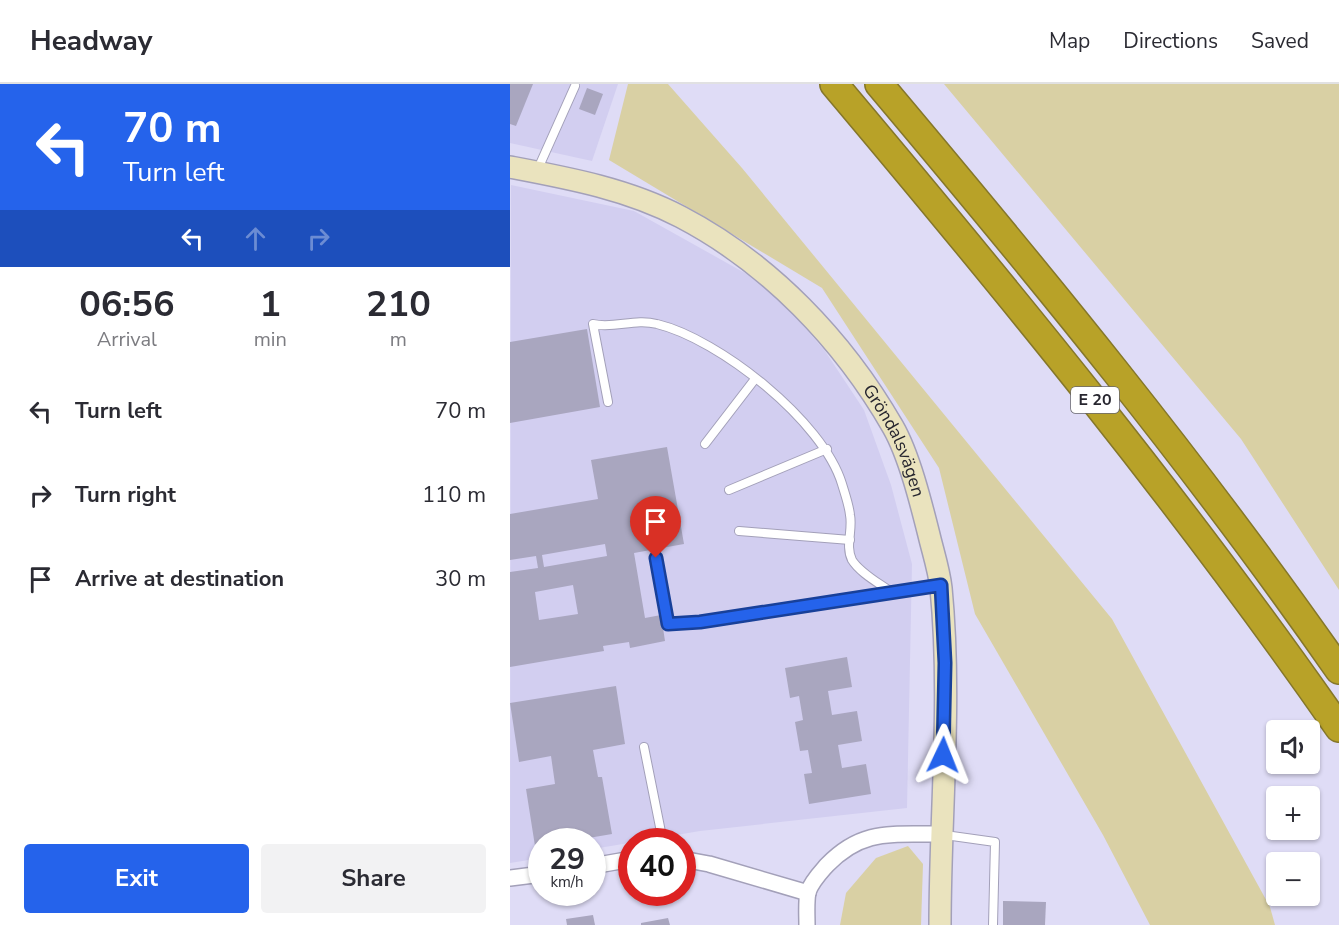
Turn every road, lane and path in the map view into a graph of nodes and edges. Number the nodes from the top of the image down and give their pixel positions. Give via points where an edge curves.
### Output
1 (834, 84) edge
2 (879, 84) edge
3 (575, 86) dead end
4 (510, 167) edge
5 (537, 172) junction
6 (755, 379) junction
7 (608, 402) dead end
8 (705, 444) dead end
9 (827, 448) junction
10 (729, 490) dead end
11 (739, 531) dead end
12 (850, 540) junction
13 (656, 558) dead end
14 (941, 585) junction
15 (891, 592) junction
16 (1339, 670) edge
17 (1339, 728) edge
18 (644, 747) dead end
19 (660, 828) edge
20 (940, 834) junction
21 (696, 862) edge
22 (528, 876) edge
23 (510, 878) edge
24 (808, 893) junction
25 (807, 925) edge
26 (940, 925) edge
27 (993, 925) edge

1 - 17 highway, E 20 via 1076,375 1186,516
2 - 16 highway, E 20 via 1087,334 1212,495
3 - 5 lane
4 - 5 street, Gröndalsvägen
5 - 14 street, Gröndalsvägen via 611,189 679,216 743,253 800,306 856,370 894,429 921,503
6 - 7 lane via 680,331 641,321 594,324
6 - 8 lane
6 - 9 lane via 788,405
9 - 10 lane
9 - 12 lane via 851,516
11 - 12 lane
12 - 15 lane via 848,549 857,567
13 - 15 lane via 668,624
14 - 15 lane
14 - 20 street, Gröndalsvägen via 945,663
18 - 19 lane
20 - 24 street via 861,840 843,849 817,876
20 - 26 street, Gröndalsvägen
20 - 27 lane via 995,842
21 - 24 street
22 - 23 street
24 - 25 street

